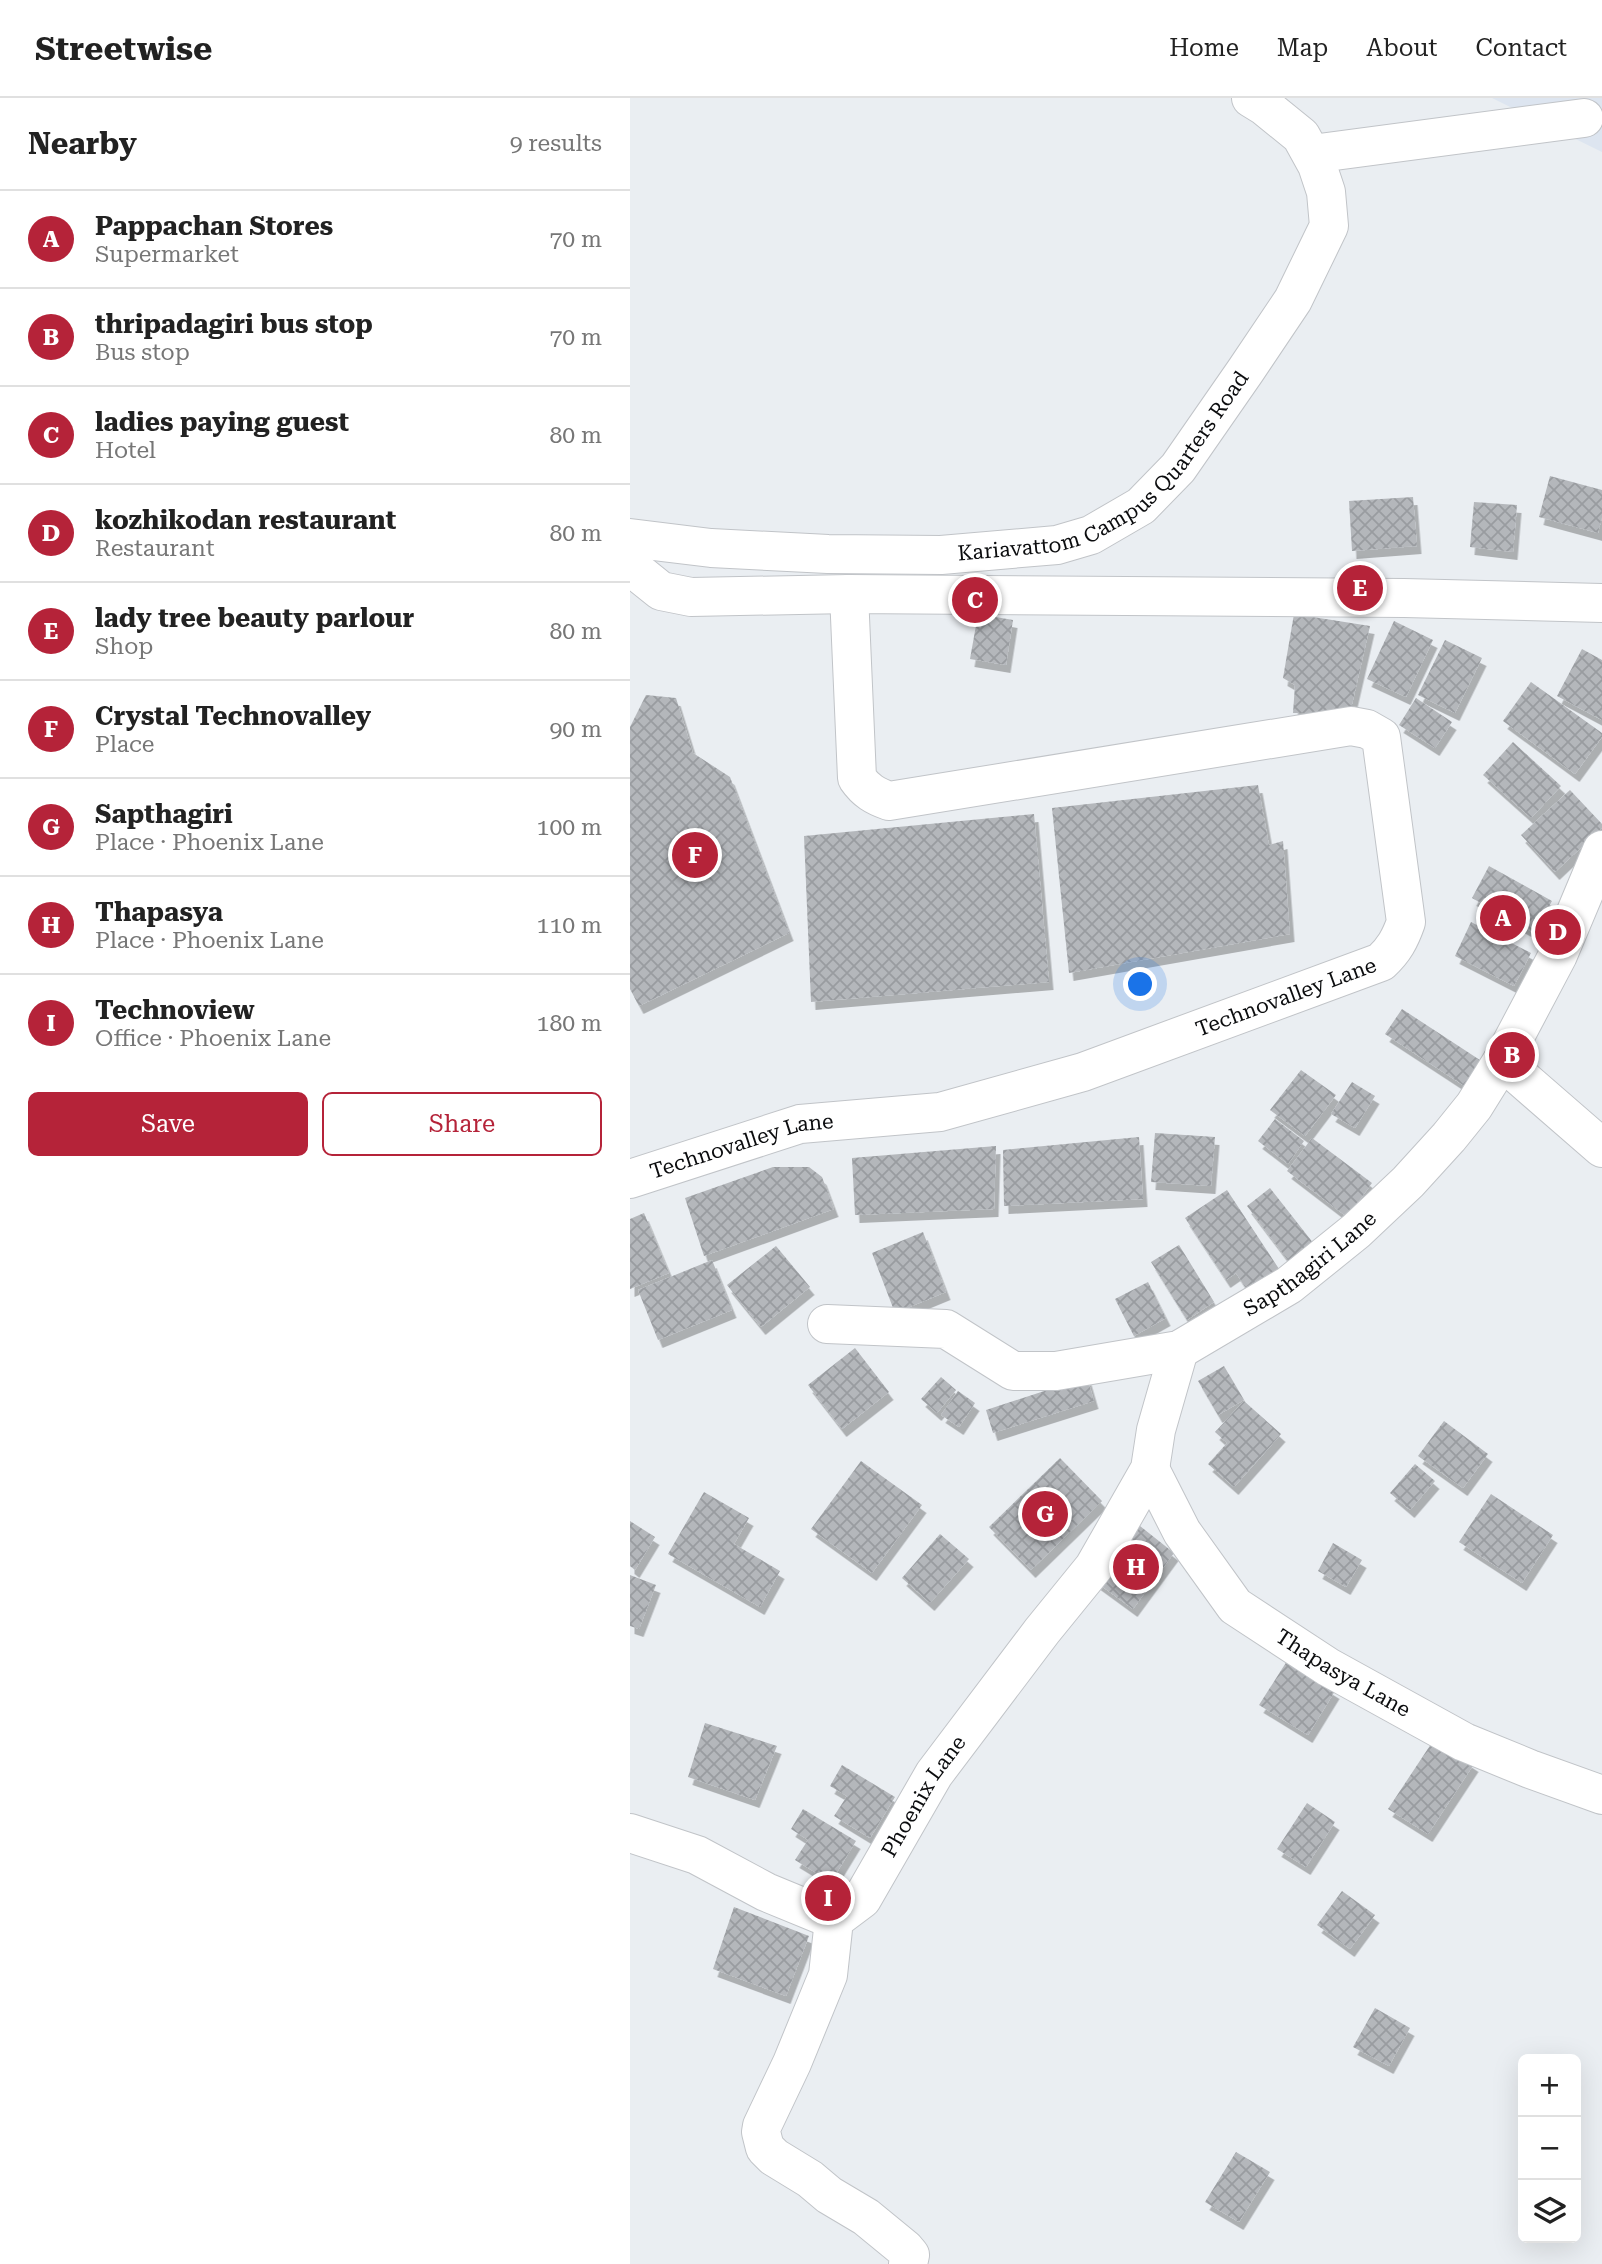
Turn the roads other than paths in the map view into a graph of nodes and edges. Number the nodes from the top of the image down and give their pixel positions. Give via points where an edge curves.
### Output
1 (1251, 98) edge
2 (1584, 118) dead end
3 (1312, 155) junction
4 (630, 538) edge
5 (630, 566) edge
6 (849, 594) junction
7 (1602, 603) edge
8 (1602, 850) edge
9 (1502, 1060) junction
10 (1602, 1148) edge
11 (630, 1179) edge
12 (827, 1324) dead end
13 (1179, 1350) junction
14 (1150, 1469) junction
15 (1602, 1795) edge
16 (630, 1833) edge
17 (834, 1920) junction
18 (908, 2264) edge

1 - 3 street, Kariavattom Campus Quarters Road via 1301,136
2 - 3 street
3 - 4 street, Kariavattom Campus Quarters Road via 1326,192 1329,226 1293,299 1178,468 1141,506 1091,535 1057,545 941,555 711,548
5 - 6 street via 661,590 691,597
6 - 7 street
6 - 11 street, Technovalley Lane via 858,778 863,787 889,801 1351,726 1381,737 1406,922 1401,936 1381,962 1083,1072 940,1112 800,1124
8 - 9 street, Sapthagiri Lane via 1558,955
9 - 10 street
9 - 13 street, Sapthagiri Lane via 1449,1137 1356,1231 1289,1285
12 - 13 street via 946,1329 1013,1371 1056,1371
13 - 14 street
14 - 15 street, Thapasya Lane via 1182,1532 1234,1606 1328,1667 1464,1742
14 - 17 street, Phoenix Lane via 1094,1567 934,1774 862,1899
16 - 17 street via 697,1855 766,1892
17 - 18 street via 828,1975 761,2132 765,2148 774,2157 866,2217 905,2249 910,2255

